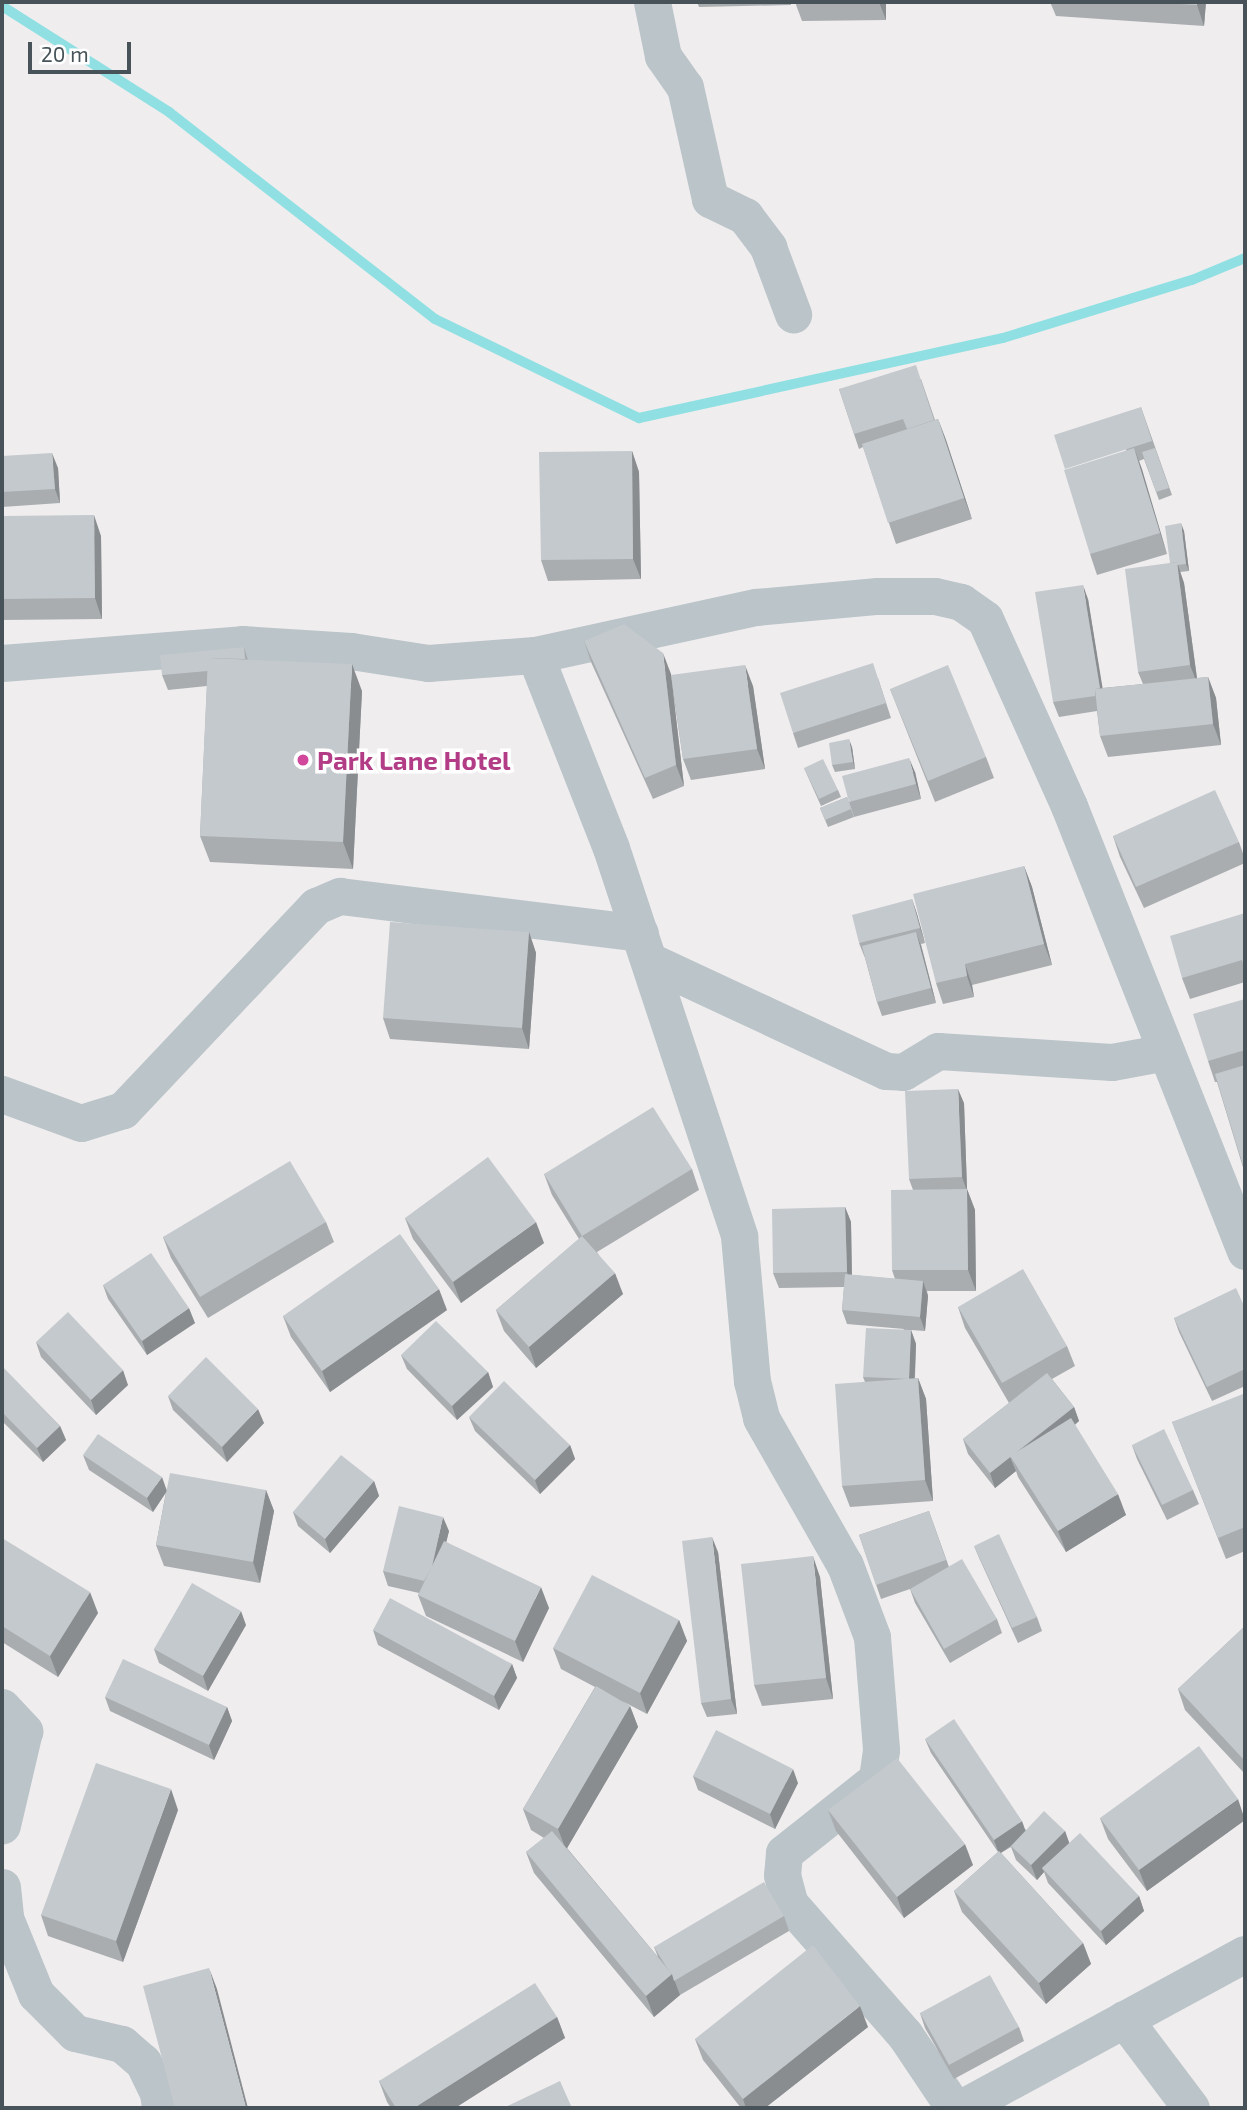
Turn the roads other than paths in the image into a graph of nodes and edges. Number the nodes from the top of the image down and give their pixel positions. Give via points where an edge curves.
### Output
1 (652, 2) edge
2 (793, 314) dead end
3 (535, 655) junction
4 (2, 663) edge
5 (645, 947) junction
6 (1166, 1052) junction
7 (2, 1094) edge
8 (1245, 1251) edge
9 (2, 1707) edge
10 (2, 1825) edge
11 (2, 1887) edge
12 (1245, 1954) edge
13 (1124, 2019) junction
14 (160, 2108) edge
15 (954, 2108) edge
16 (961, 2108) edge
17 (1191, 2108) edge

1 - 2 street via 663,56 685,87 710,199 745,216 768,247
3 - 4 street via 428,663 351,651 242,644
3 - 5 street
3 - 6 street via 756,607 878,596 935,596 961,602 985,619 1069,806
5 - 6 street via 886,1071 903,1072 938,1051 1112,1062
5 - 7 street via 340,896 316,906 123,1110 81,1122
5 - 15 street via 739,1236 752,1381 761,1418 845,1564 872,1637 881,1751 877,1779 784,1853 782,1875 790,1904 905,2035
6 - 8 street
9 - 10 street via 24,1731
11 - 14 street via 5,1917 36,1994 75,2033 122,2044 143,2062
12 - 13 street
13 - 16 street
13 - 17 street

